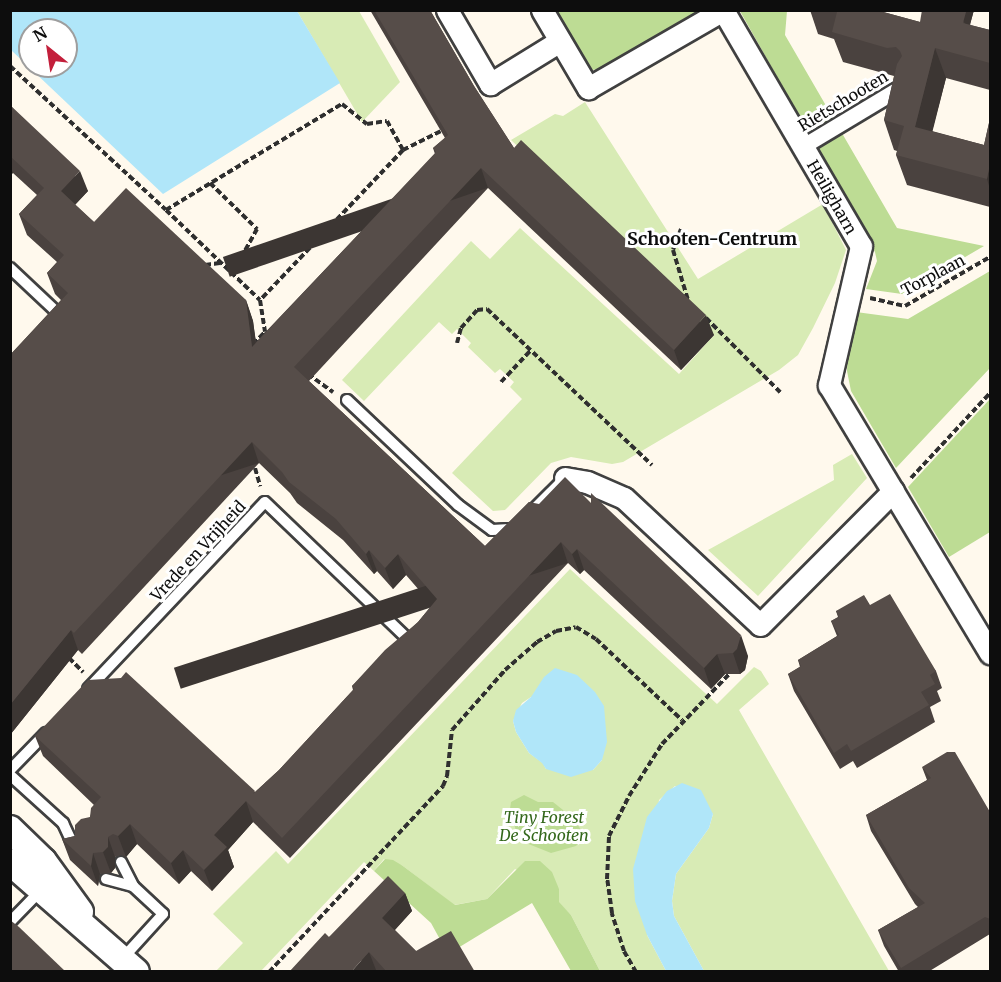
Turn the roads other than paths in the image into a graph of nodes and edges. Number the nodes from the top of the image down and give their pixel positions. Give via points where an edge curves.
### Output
1 (447, 10) edge
2 (542, 10) edge
3 (723, 10) edge
4 (560, 41) junction
5 (903, 86) edge
6 (802, 146) junction
7 (10, 268) edge
8 (59, 314) edge
9 (346, 400) road end
10 (565, 478) joint
11 (893, 491) junction
12 (408, 639) edge
13 (990, 653) edge
14 (79, 698) edge
15 (56, 722) edge
16 (10, 770) edge
17 (10, 775) edge
18 (63, 823) junction
19 (10, 829) edge
20 (82, 830) edge
21 (76, 852) edge
22 (10, 862) edge
23 (121, 862) dead end
24 (106, 879) dead end
25 (133, 886) junction
26 (41, 890) junction
27 (10, 922) edge
28 (92, 930) junction
29 (129, 965) edge

1 - 4 street via 490,84
2 - 4 street, Heiligharn
3 - 4 street, Heiligharn via 588,88
3 - 6 street, Heiligharn
5 - 6 street, Rietschooten
6 - 11 street, Heiligharn via 861,246 829,385
7 - 8 lane
9 - 10 lane via 458,505 492,530 513,530
10 - 11 street via 587,482 624,498 760,625
11 - 13 street, Heiligharn
12 - 14 lane, Vrede en Vrijheid via 265,502
15 - 16 lane
17 - 18 lane
18 - 20 lane
18 - 21 lane
19 - 28 street via 43,861
22 - 26 street
23 - 25 lane
24 - 25 lane
25 - 29 lane via 163,914
26 - 27 lane
26 - 28 street
28 - 29 street

